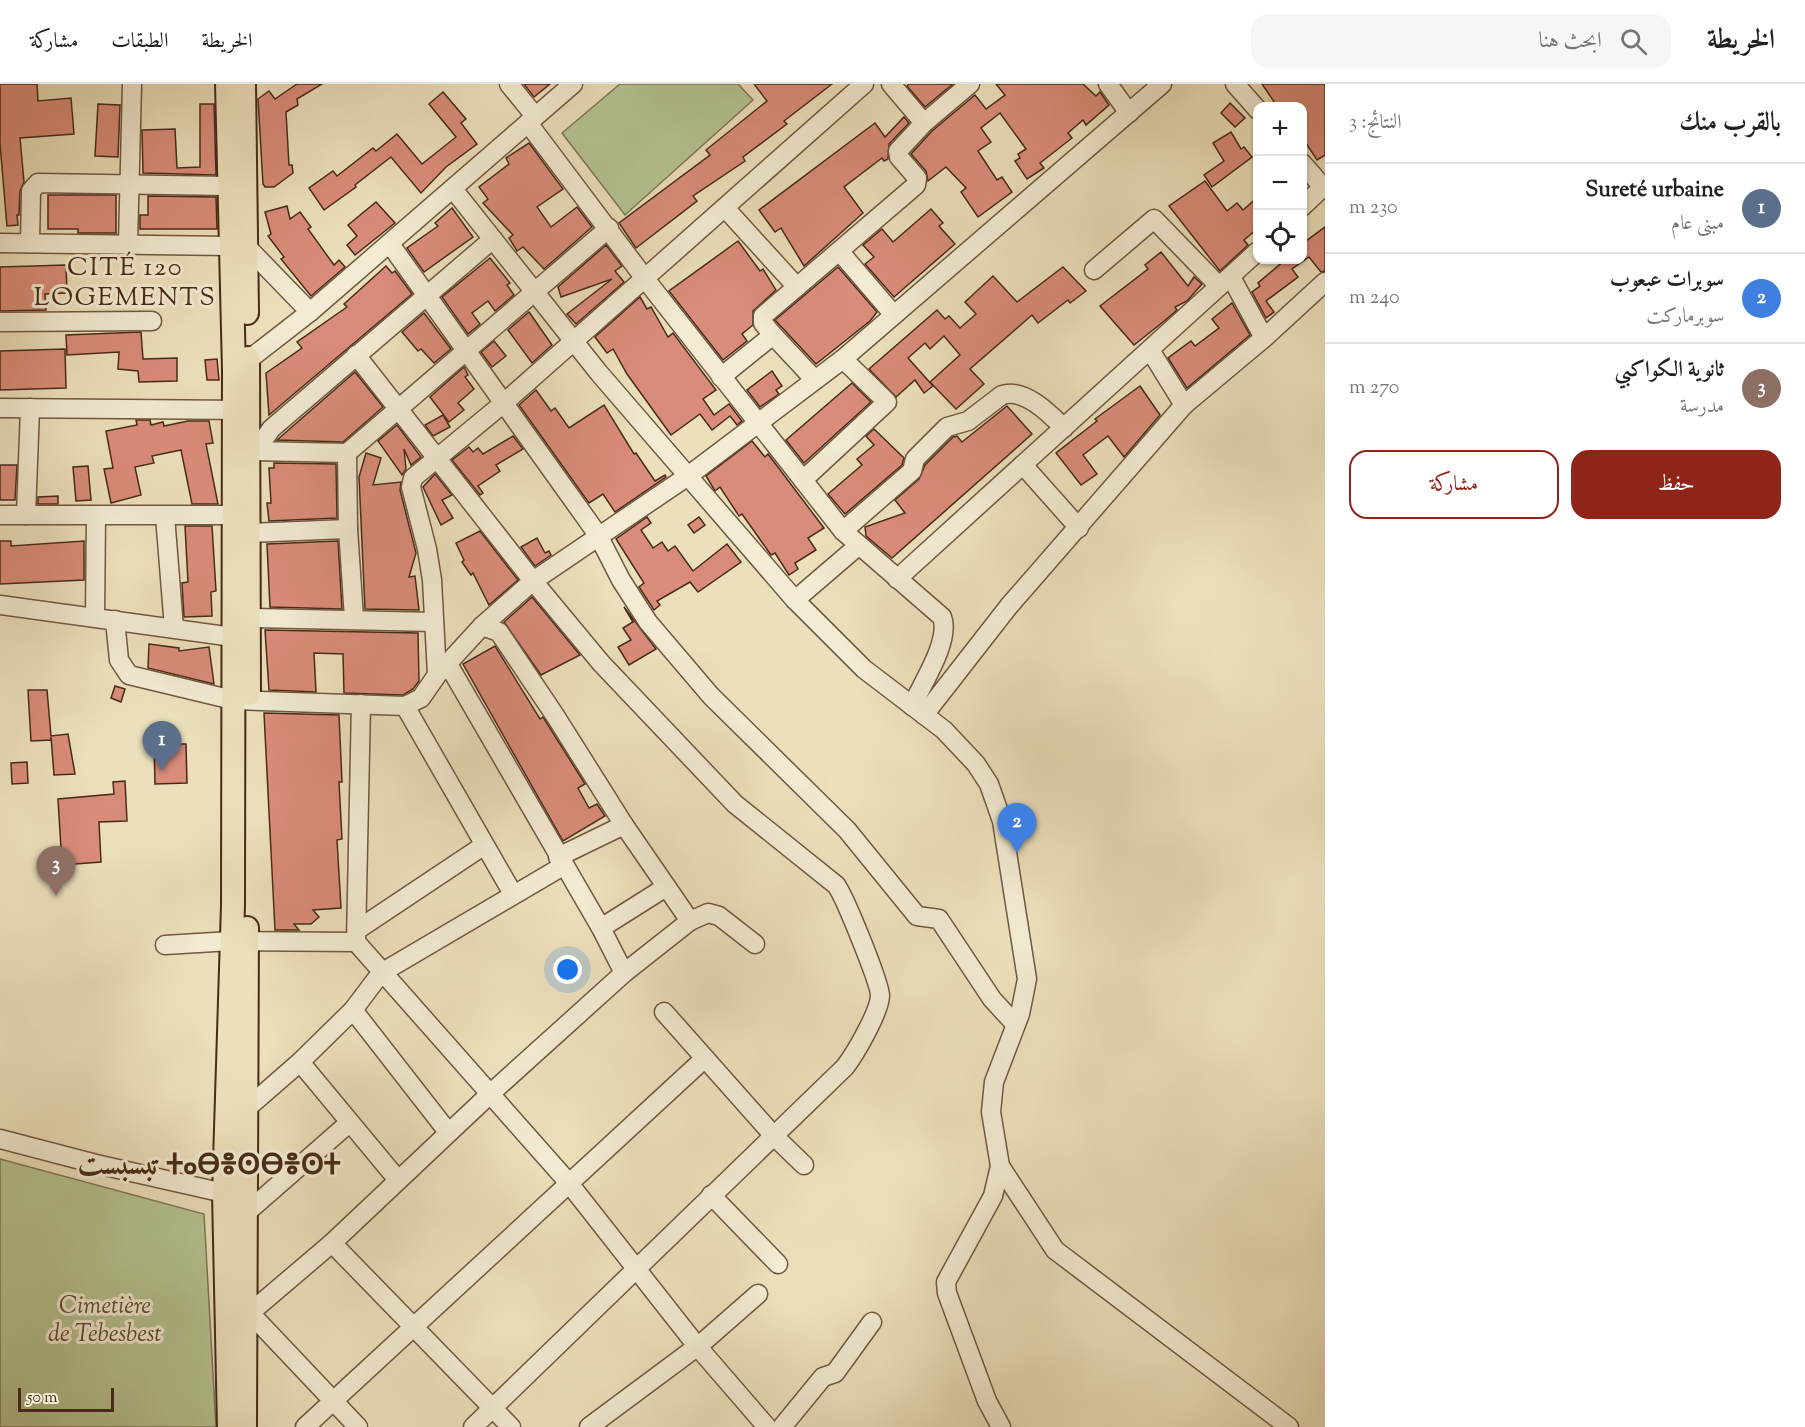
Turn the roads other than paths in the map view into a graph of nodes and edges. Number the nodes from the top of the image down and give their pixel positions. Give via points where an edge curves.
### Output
1 (132, 84) edge
2 (227, 84) edge
3 (244, 84) edge
4 (508, 84) edge
5 (573, 84) edge
6 (864, 84) edge
7 (891, 84) edge
8 (970, 84) edge
9 (1108, 84) edge
10 (1162, 84) edge
11 (1235, 84) edge
12 (1253, 105) edge
13 (1129, 113) junction
14 (532, 119) junction
15 (924, 123) junction
16 (1307, 168) edge
17 (130, 184) junction
18 (228, 186) junction
19 (1324, 186) edge
20 (453, 189) junction
21 (1307, 202) edge
22 (726, 209) junction
23 (609, 228) junction
24 (493, 240) junction
25 (0, 243) edge
26 (30, 243) junction
27 (390, 243) junction
28 (128, 244) junction
29 (237, 245) junction
30 (840, 252) junction
31 (1253, 255) edge
32 (1094, 270) dead end
33 (646, 280) junction
34 (1225, 281) junction
35 (1325, 282) edge
36 (797, 287) junction
37 (534, 291) junction
38 (426, 295) junction
39 (310, 312) junction
40 (894, 315) junction
41 (152, 321) dead end
42 (0, 322) edge
43 (773, 335) junction
44 (1264, 338) junction
45 (573, 342) junction
46 (1150, 350) junction
47 (467, 351) junction
48 (356, 355) junction
49 (843, 359) junction
50 (241, 366) junction
51 (721, 377) junction
52 (815, 380) junction
53 (506, 402) junction
54 (1184, 405) junction
55 (0, 408) edge
56 (30, 408) junction
57 (396, 409) junction
58 (242, 410) junction
59 (757, 423) junction
60 (1064, 428) junction
61 (253, 451) junction
62 (347, 453) junction
63 (436, 458) junction
64 (1023, 465) junction
65 (688, 476) junction
66 (803, 480) junction
67 (234, 514) junction
68 (0, 515) edge
69 (26, 515) junction
70 (96, 516) junction
71 (165, 516) junction
72 (1079, 528) junction
73 (348, 529) junction
74 (843, 531) junction
75 (250, 533) junction
76 (598, 535) junction
77 (858, 546) junction
78 (897, 579) junction
79 (533, 581) junction
80 (795, 600) junction
81 (0, 605) edge
82 (95, 618) junction
83 (249, 618) junction
84 (354, 618) junction
85 (115, 620) junction
86 (434, 622) junction
87 (482, 626) junction
88 (174, 628) junction
89 (233, 637) junction
90 (442, 670) junction
91 (241, 701) junction
92 (361, 704) junction
93 (405, 706) junction
94 (918, 711) junction
95 (624, 825) junction
96 (483, 846) junction
97 (561, 862) junction
98 (666, 887) junction
99 (513, 894) junction
100 (690, 921) junction
101 (601, 928) junction
102 (357, 936) junction
103 (239, 941) junction
104 (755, 944) dead end
105 (165, 945) dead end
106 (381, 973) junction
107 (624, 973) junction
108 (353, 1010) junction
109 (664, 1012) dead end
110 (1015, 1024) junction
111 (704, 1059) junction
112 (300, 1062) junction
113 (490, 1094) junction
114 (245, 1110) junction
115 (349, 1123) junction
116 (448, 1132) junction
117 (774, 1136) junction
118 (0, 1139) edge
119 (804, 1165) dead end
120 (1000, 1166) junction
121 (398, 1180) junction
122 (568, 1182) junction
123 (711, 1195) junction
124 (238, 1200) junction
125 (332, 1243) junction
126 (778, 1264) dead end
127 (636, 1268) junction
128 (758, 1294) dead end
129 (248, 1315) junction
130 (872, 1322) dead end
131 (414, 1328) junction
132 (697, 1346) junction
133 (333, 1401) junction
134 (493, 1408) junction
135 (229, 1427) edge
136 (245, 1427) edge
137 (305, 1427) edge
138 (358, 1427) edge
139 (473, 1427) edge
140 (511, 1427) edge
141 (589, 1427) edge
142 (767, 1427) edge
143 (782, 1427) edge
144 (1001, 1427) edge
145 (1289, 1427) edge

1 - 17 street
2 - 18 main road
3 - 29 main road
4 - 14 street
5 - 14 street
6 - 22 street
7 - 15 street
8 - 15 street
9 - 13 street
10 - 13 street
11 - 12 street
13 - 40 street
14 - 20 street
14 - 23 street
15 - 30 street via 897,154 917,178 916,185
16 - 19 street
17 - 18 street
17 - 26 street via 38,183 31,191
17 - 28 street
18 - 29 main road
19 - 21 street
20 - 24 street
20 - 27 street
22 - 33 street
22 - 36 street
23 - 33 street
23 - 37 street
24 - 37 street
24 - 38 street
25 - 26 street
26 - 28 street
27 - 38 street
27 - 39 street
28 - 29 street
29 - 39 street
29 - 50 main road
30 - 36 street
30 - 40 street
31 - 34 street
32 - 34 street via 1154,219
33 - 45 street
33 - 51 street
34 - 44 street
34 - 46 street
35 - 44 street
36 - 43 street via 764,316 763,323
37 - 45 street
37 - 47 street
38 - 47 street
38 - 48 street
39 - 50 street
40 - 49 street
41 - 42 street
43 - 51 street
43 - 52 street
44 - 54 street
45 - 53 street
45 - 65 street
46 - 54 street
46 - 60 street
47 - 53 street
47 - 57 street
48 - 57 street
48 - 61 street via 271,429
49 - 52 street
49 - 66 street via 887,402
50 - 58 main road
51 - 59 street
52 - 59 street
53 - 63 street
53 - 76 street
54 - 72 street
55 - 56 street
56 - 58 street
56 - 69 street
57 - 62 street
57 - 63 street
58 - 61 main road
58 - 67 main road
59 - 65 street
59 - 66 street
60 - 64 street
60 - 74 street via 1039,405 1009,393 1002,395 968,421 946,427 920,453 912,471
61 - 62 street
61 - 75 main road
62 - 73 street
63 - 79 street
63 - 86 street via 411,483 429,559
64 - 72 street
64 - 78 street
65 - 76 street
65 - 80 street
66 - 74 street
67 - 71 street
67 - 89 main road
68 - 69 street
69 - 70 street
70 - 71 street
70 - 82 street
71 - 88 street
72 - 94 street
73 - 75 street
73 - 84 street
74 - 77 street
75 - 83 main road
76 - 79 street
76 - 110 street via 648,622 711,696 847,830 917,916 939,919 993,999
77 - 78 street
77 - 80 street
78 - 94 street via 942,617 945,624
79 - 87 street
79 - 117 street via 601,663 735,804 822,873 843,896 880,999 850,1060
80 - 94 street via 864,669
81 - 82 street
82 - 85 street
83 - 84 street
83 - 91 main road
84 - 86 street
85 - 88 street
85 - 91 street via 119,660 129,675
86 - 90 street
87 - 90 street
87 - 95 street via 499,632
88 - 89 street
89 - 91 main road
90 - 93 street via 421,698
90 - 97 street
91 - 92 street
91 - 103 main road
92 - 93 street
92 - 102 street
93 - 96 street
94 - 110 street via 944,730 976,764 996,800 1027,979 1027,991
95 - 97 street
95 - 98 street
96 - 99 street
96 - 102 street
97 - 99 street
97 - 101 street
98 - 100 street
98 - 101 street
99 - 106 street
100 - 104 street via 708,913 719,916
100 - 107 street
101 - 107 street
102 - 103 street
102 - 106 street
103 - 105 street
103 - 114 main road
103 - 124 main road
106 - 108 street
106 - 113 street
107 - 113 street
108 - 112 street
108 - 116 street
109 - 111 street
110 - 120 street via 994,1082 991,1112
111 - 117 street
111 - 122 street
112 - 114 street
112 - 115 street
113 - 116 street
113 - 122 street
114 - 124 main road
115 - 121 street
115 - 124 street
116 - 121 street
117 - 119 street
117 - 123 street
118 - 124 street
120 - 144 street via 993,1196 946,1282 987,1401
120 - 145 street via 1055,1250
121 - 125 street
122 - 127 street
122 - 131 street
123 - 126 street
123 - 127 street
124 - 129 main road
124 - 135 main road
125 - 129 street
125 - 131 street
127 - 132 street
127 - 134 street
128 - 132 street
129 - 133 street
129 - 136 main road
130 - 143 street via 835,1373 823,1377
131 - 133 street
131 - 134 street
132 - 141 street
132 - 142 street
133 - 137 street
133 - 138 street
134 - 139 street
134 - 140 street

